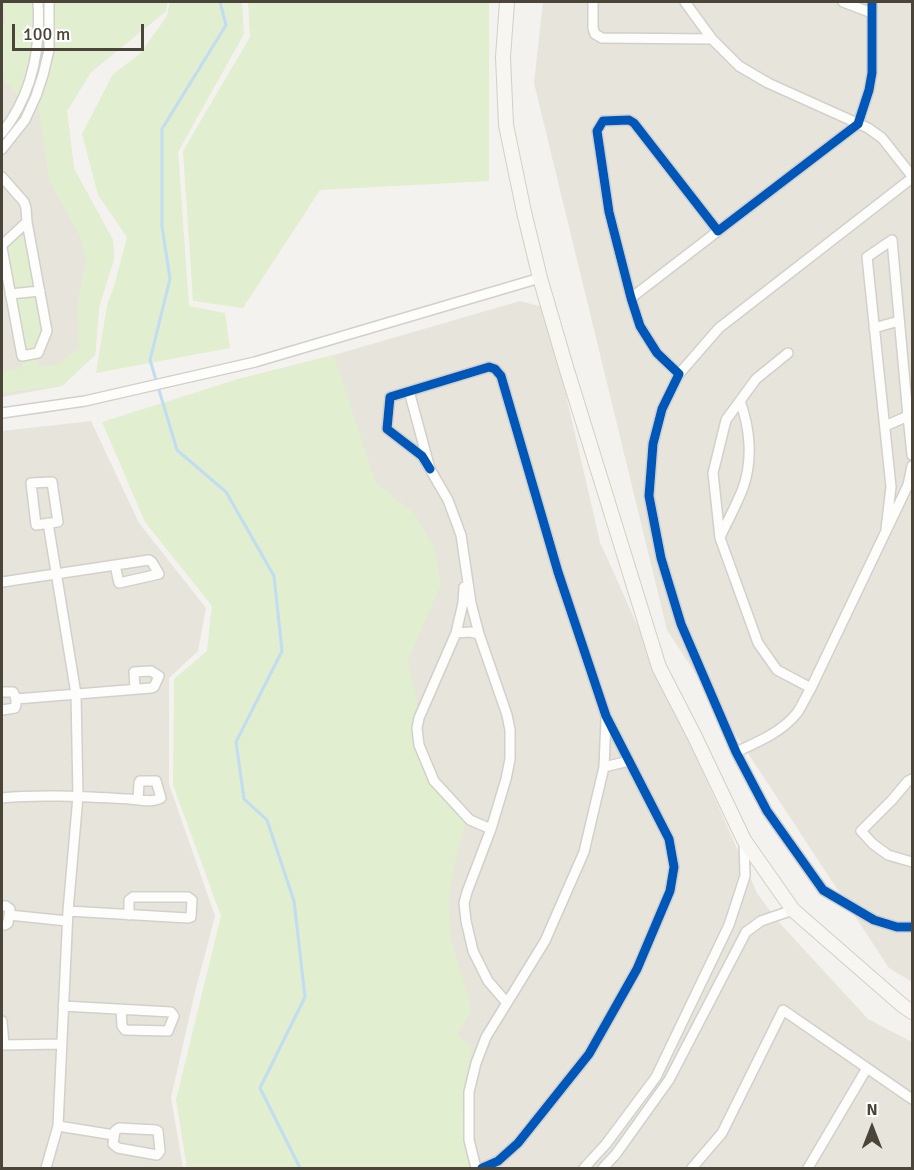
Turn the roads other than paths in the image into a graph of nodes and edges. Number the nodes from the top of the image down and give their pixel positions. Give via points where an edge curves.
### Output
1 (38, 2) edge
2 (49, 2) edge
3 (507, 2) edge
4 (593, 2) edge
5 (685, 2) edge
6 (843, 2) edge
7 (872, 2) edge
8 (872, 13) junction
9 (712, 39) junction
10 (858, 124) junction
11 (2, 133) edge
12 (2, 149) edge
13 (2, 177) edge
14 (912, 177) edge
15 (2, 184) edge
16 (26, 208) junction
17 (27, 222) junction
18 (718, 231) junction
19 (2, 246) edge
20 (540, 278) junction
21 (40, 291) junction
22 (10, 294) junction
23 (631, 298) junction
24 (899, 321) junction
25 (874, 328) junction
26 (788, 353) dead end
27 (679, 374) junction
28 (409, 391) junction
29 (740, 401) junction
30 (2, 413) edge
31 (908, 416) junction
32 (885, 426) junction
33 (912, 455) edge
34 (912, 466) edge
35 (430, 469) junction
36 (48, 523) junction
37 (886, 529) junction
38 (720, 538) junction
39 (115, 565) dead end
40 (465, 572) junction
41 (56, 574) junction
42 (2, 582) edge
43 (456, 633) junction
44 (479, 634) junction
45 (811, 688) junction
46 (135, 690) dead end
47 (2, 692) edge
48 (76, 694) junction
49 (16, 699) junction
50 (2, 710) edge
51 (606, 716) junction
52 (736, 752) junction
53 (629, 761) junction
54 (604, 766) junction
55 (912, 779) edge
56 (78, 796) junction
57 (2, 798) edge
58 (138, 800) dead end
59 (491, 829) junction
60 (744, 840) junction
61 (912, 862) edge
62 (2, 906) edge
63 (793, 910) junction
64 (9, 915) junction
65 (129, 915) junction
66 (68, 916) junction
67 (2, 925) edge
68 (729, 925) junction
69 (912, 927) edge
70 (746, 932) junction
71 (507, 1003) junction
72 (63, 1006) junction
73 (122, 1009) junction
74 (912, 1012) edge
75 (2, 1022) edge
76 (673, 1041) junction
77 (62, 1044) junction
78 (3, 1045) edge
79 (685, 1050) junction
80 (867, 1068) junction
81 (912, 1098) edge
82 (58, 1126) junction
83 (114, 1136) junction
84 (46, 1168) edge
85 (476, 1168) edge
86 (482, 1168) edge
87 (584, 1168) edge
88 (603, 1168) edge
89 (692, 1168) edge
90 (808, 1168) edge

1 - 11 street via 39,32 31,78
2 - 12 street via 49,50 43,75 25,120
3 - 20 street via 503,57 506,125
4 - 9 street via 593,28 602,38
5 - 9 street
6 - 8 street
7 - 8 street
8 - 10 street via 872,73
9 - 10 street via 739,66 768,83
10 - 14 street via 882,138
10 - 18 street
13 - 16 street
14 - 27 street via 719,328
15 - 16 street
16 - 17 street
17 - 19 street
17 - 21 street
18 - 23 street
18 - 23 street via 634,123 603,121 597,131 609,212
19 - 22 street
20 - 30 street via 255,362 85,401
20 - 60 street via 659,667
21 - 22 street
21 - 22 street via 47,331 38,353 22,356
23 - 27 street via 640,326 657,353
24 - 25 street
24 - 25 street via 892,240 867,256
24 - 31 street
25 - 32 street
26 - 29 street via 756,380
27 - 52 street via 662,409 653,444 649,496 661,558 681,624
28 - 35 street
28 - 35 street via 390,397 387,429 422,456
28 - 51 street via 489,367 501,376 558,572
29 - 38 street via 726,420 713,472
29 - 38 street via 746,417 749,462 743,488
31 - 32 street
31 - 33 street
32 - 37 street via 891,487
34 - 37 street via 908,485
35 - 40 street via 448,500 461,536
36 - 36 street via 58,522 52,482 31,483 36,525
36 - 41 street
37 - 45 street
38 - 45 street via 758,643 777,670
39 - 41 street
40 - 43 street
40 - 44 street
41 - 42 street
41 - 48 street
43 - 44 street
43 - 59 street via 418,718 419,745 434,781 470,820
44 - 59 street via 510,730 507,779
45 - 52 street via 787,724
46 - 48 street
47 - 49 street via 11,691
48 - 49 street
48 - 56 street
49 - 50 street via 15,708
51 - 53 street
51 - 54 street
52 - 69 street via 767,811 823,890 874,920
53 - 54 street
53 - 86 street via 669,839 674,867 670,891 637,969 589,1054 518,1143 498,1161
54 - 71 street via 584,852 545,941
55 - 61 street via 861,831 888,855
56 - 57 street
56 - 58 street
56 - 66 street
59 - 71 street via 464,903 472,951 488,981
60 - 63 street
60 - 68 street via 745,876
62 - 64 street via 9,907
63 - 70 street via 761,921
63 - 74 street
64 - 66 street
64 - 67 street via 8,923
65 - 65 street via 188,918 192,914 192,900 133,897 129,900
65 - 66 street
66 - 72 street
68 - 70 street
68 - 76 street
70 - 79 street
71 - 85 street via 486,1037 469,1092 469,1140
72 - 73 street
72 - 77 street
73 - 73 street via 171,1012 174,1016 168,1031 125,1030
75 - 78 street
76 - 79 street
76 - 87 street via 656,1077
77 - 78 street
77 - 82 street
79 - 88 street via 669,1080
80 - 81 street
80 - 89 street via 783,1010 722,1133
80 - 90 street
82 - 83 street
82 - 84 street
83 - 83 street via 113,1144 118,1148 157,1155 160,1151 158,1131 154,1129 119,1128

